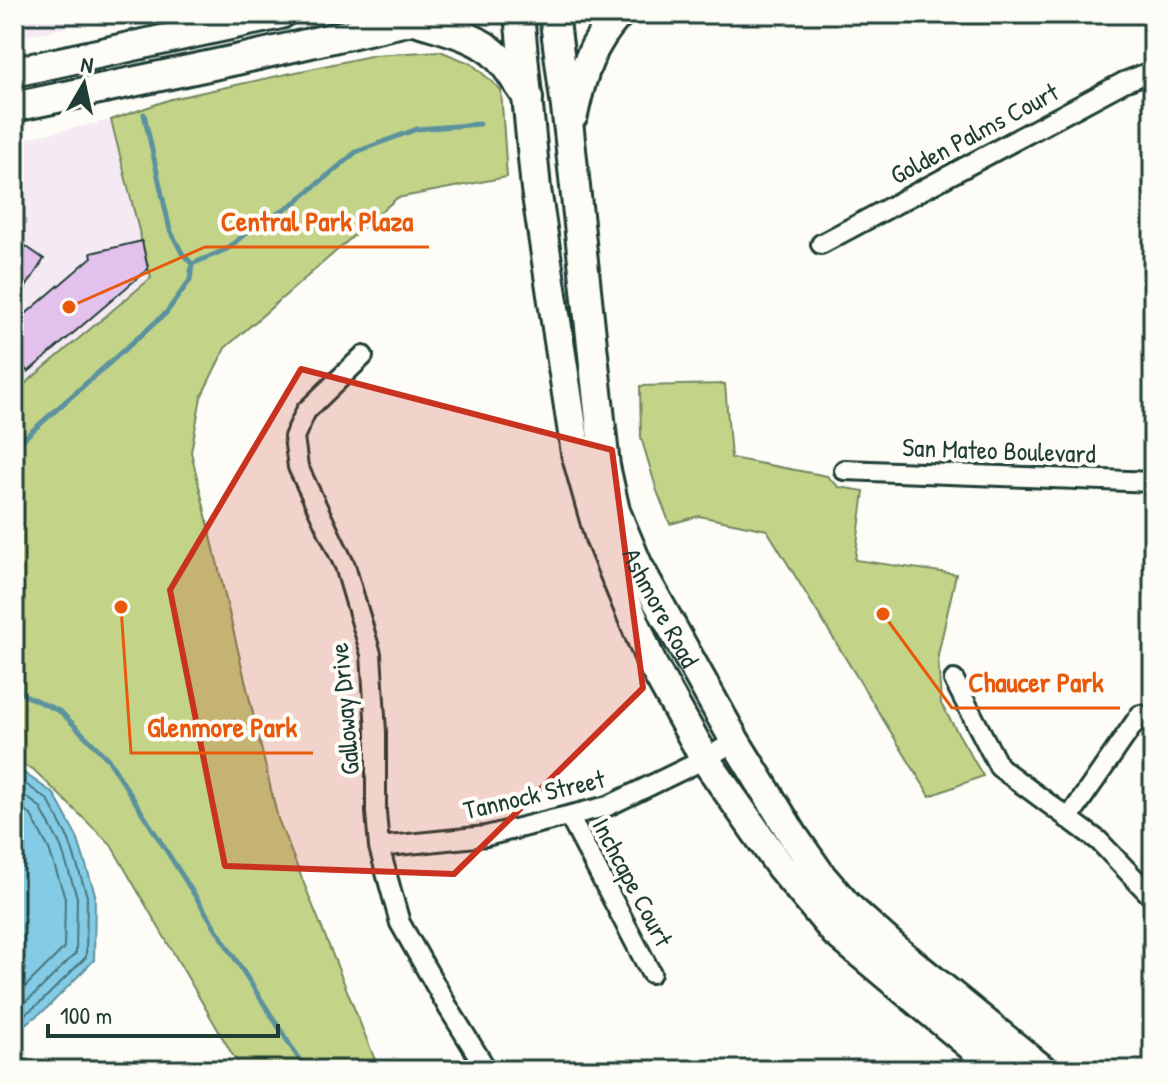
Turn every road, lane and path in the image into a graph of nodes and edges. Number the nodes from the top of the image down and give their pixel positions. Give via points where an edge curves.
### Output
1 (281, 14) edge
2 (519, 14) edge
3 (554, 14) edge
4 (619, 14) edge
5 (425, 17) edge
6 (1153, 71) edge
7 (14, 72) edge
8 (528, 98) junction
9 (14, 107) edge
10 (569, 131) junction
11 (821, 244) dead end
12 (363, 356) dead end
13 (844, 470) dead end
14 (1153, 482) edge
15 (954, 680) dead end
16 (1140, 715) dead end
17 (735, 741) junction
18 (705, 759) junction
19 (569, 816) junction
20 (1068, 819) junction
21 (379, 847) junction
22 (1153, 898) edge
23 (651, 973) dead end
24 (487, 1070) edge
25 (1000, 1070) edge
26 (1043, 1070) edge

1 - 7 main road
2 - 8 main road, Ashmore Road
3 - 10 main road, Ashmore Road
4 - 10 main road via 596,42
5 - 8 main road via 486,47
5 - 9 main road
6 - 11 street, Golden Palms Court
8 - 18 main road, Ashmore Road via 536,189 576,453 614,576 652,664
10 - 17 main road, Ashmore Road via 605,466 615,511 638,566
12 - 21 street, Galloway Drive via 306,411 294,437 298,467 345,566 371,654
13 - 14 street, San Mateo Boulevard
15 - 20 street via 999,767
16 - 20 street
17 - 18 street, Tannock Street
17 - 26 main road, Ashmore Road via 794,837 848,907
18 - 19 street, Tannock Street via 608,806
18 - 25 main road, Ashmore Road via 780,866 835,932
19 - 21 street, Tannock Street via 486,836
19 - 23 street, Inchcape Court
20 - 22 street via 1099,841
21 - 24 street, Galloway Drive via 400,923

